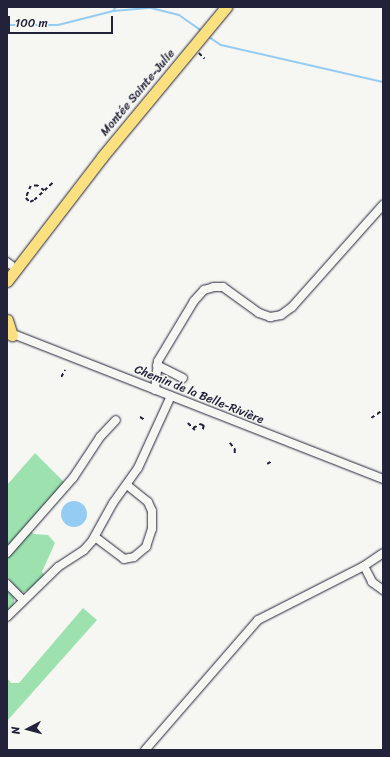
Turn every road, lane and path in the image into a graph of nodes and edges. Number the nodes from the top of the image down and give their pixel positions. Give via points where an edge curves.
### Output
1 (226, 7) edge
2 (53, 182) dead end
3 (44, 191) junction
4 (72, 197) junction
5 (383, 206) edge
6 (8, 266) edge
7 (7, 281) edge
8 (7, 320) edge
9 (10, 333) edge
10 (157, 365) junction
11 (65, 370) dead end
12 (61, 377) dead end
13 (183, 378) dead end
14 (155, 390) junction
15 (171, 396) junction
16 (383, 410) edge
17 (140, 417) dead end
18 (371, 418) dead end
19 (116, 420) dead end
20 (145, 420) dead end
21 (188, 423) dead end
22 (203, 430) dead end
23 (230, 443) dead end
24 (235, 454) dead end
25 (272, 461) dead end
26 (267, 464) dead end
27 (383, 479) edge
28 (127, 485) junction
29 (95, 537) junction
30 (7, 553) edge
31 (383, 553) edge
32 (364, 566) junction
33 (7, 584) edge
34 (383, 590) edge
35 (23, 600) junction
36 (7, 616) edge
37 (145, 750) edge

1 - 4 main road, Montée Sainte-Julie
2 - 3 path
3 - 3 path via 30,202 26,198 31,186 38,186
4 - 6 main road, Montée Sainte-Julie
4 - 7 main road, Montée Sainte-Julie
5 - 10 street via 292,307 281,315 270,317 259,313 223,287 204,290 166,344
8 - 9 main road
9 - 14 street, Chemin de la Belle-Rivière
10 - 13 street
10 - 14 street
11 - 12 path
14 - 15 street, Chemin de la Belle-Rivière
15 - 27 street, Chemin de la Belle-Rivière
15 - 28 street via 148,448
16 - 18 path
17 - 20 path
19 - 30 street via 100,437 73,478
21 - 22 path via 194,429 201,424 204,426
23 - 24 path via 235,449
25 - 26 path
28 - 29 street via 113,503
28 - 29 street via 148,502 152,510 152,529 146,547 134,557 124,559
29 - 35 street via 88,546 66,560
31 - 32 street
32 - 34 street via 372,582
32 - 37 street via 258,620
33 - 35 street
35 - 36 street

